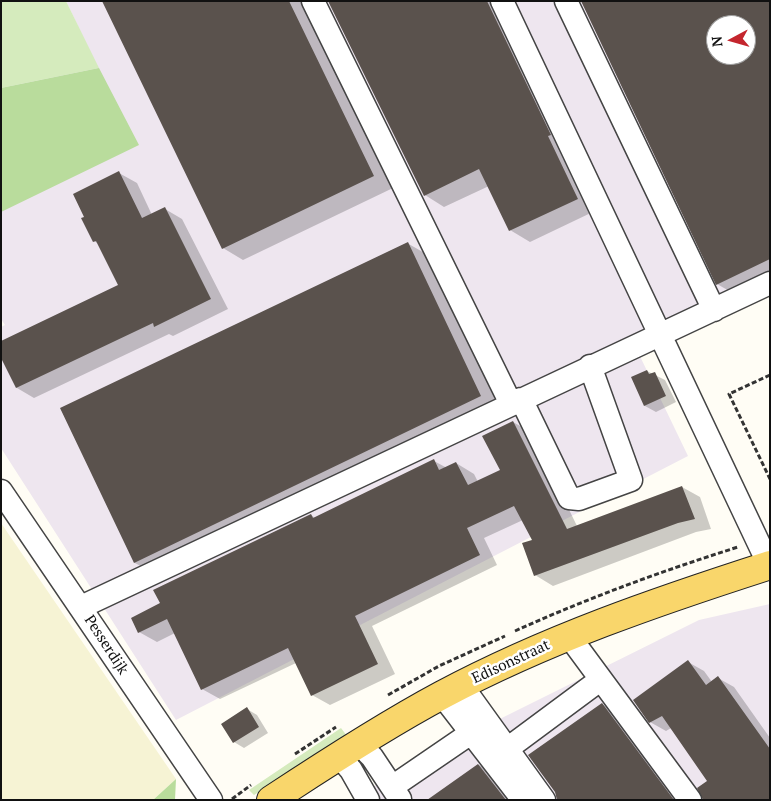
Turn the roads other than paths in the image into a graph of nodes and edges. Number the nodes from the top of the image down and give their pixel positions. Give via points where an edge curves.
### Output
1 (313, 1) edge
2 (502, 1) edge
3 (566, 1) edge
4 (770, 283) edge
5 (714, 310) junction
6 (661, 333) junction
7 (590, 366) junction
8 (516, 401) junction
9 (1, 491) edge
10 (769, 565) edge
11 (81, 607) junction
12 (569, 636) junction
13 (600, 680) junction
14 (452, 690) junction
15 (471, 733) junction
16 (507, 749) junction
17 (349, 750) junction
18 (397, 793) edge
19 (211, 800) edge
20 (271, 800) edge
21 (368, 800) edge
22 (523, 800) edge
23 (544, 800) edge
24 (690, 800) edge

1 - 8 street
2 - 6 street
3 - 5 street
4 - 5 street
5 - 6 street
6 - 7 street
6 - 10 street
7 - 8 street
7 - 8 street via 631,480 578,499 569,498
8 - 11 street
9 - 11 street, Pesserdijk
10 - 12 main road, Edisonstraat via 664,599
11 - 19 street, Pesserdijk
12 - 13 street
12 - 14 main road, Edisonstraat
13 - 16 street
13 - 24 street
14 - 15 street
14 - 16 street
14 - 17 main road, Edisonstraat
15 - 18 street
15 - 22 street
16 - 23 street
17 - 18 street via 372,757
17 - 20 main road, Edisonstraat
17 - 21 street via 351,770

